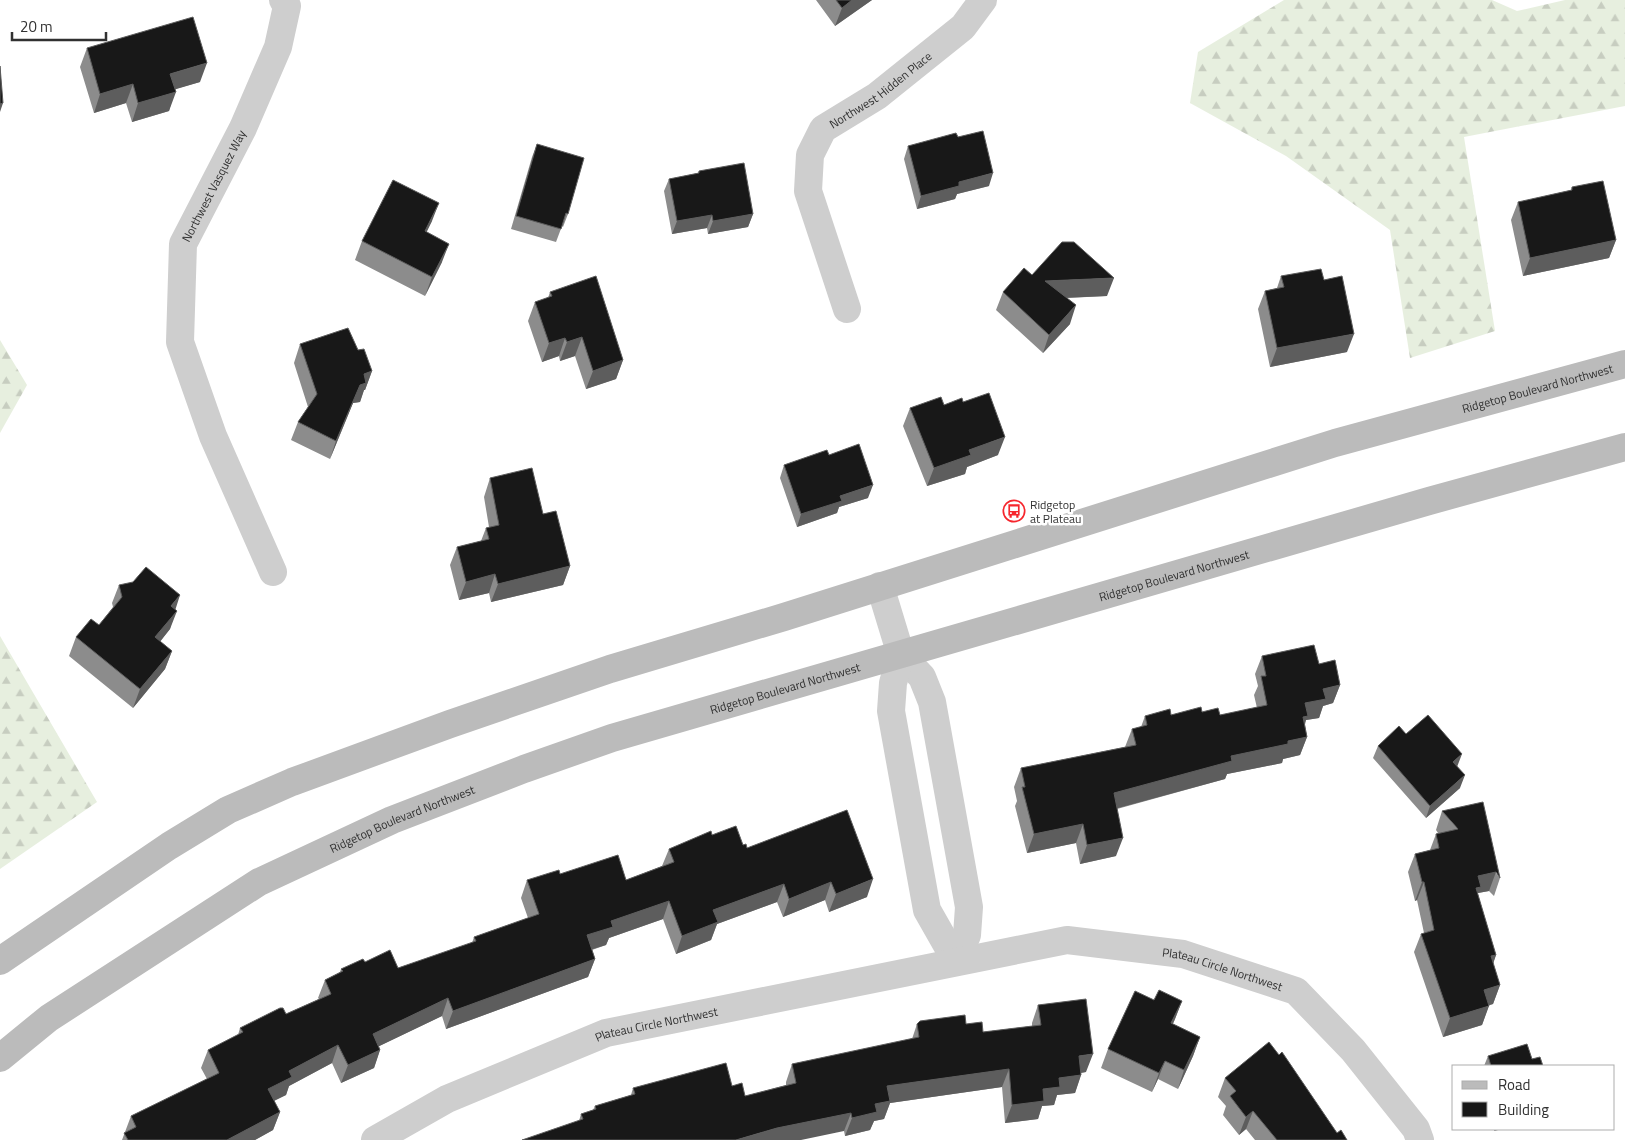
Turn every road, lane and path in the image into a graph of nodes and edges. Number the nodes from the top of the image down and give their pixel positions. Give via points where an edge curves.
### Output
1 (283, 0) edge
2 (983, 0) edge
3 (847, 309) dead end
4 (1625, 364) edge
5 (1625, 439) edge
6 (1625, 447) edge
7 (1578, 460) junction
8 (273, 572) dead end
9 (880, 586) junction
10 (901, 656) junction
11 (0, 961) edge
12 (956, 961) junction
13 (0, 1058) edge
14 (393, 1136) edge
15 (1420, 1140) edge

1 - 8 street, Northwest Vasquez Way via 287,6 278,47 243,128 183,244 180,342 213,436
2 - 3 street, Northwest Hidden Place via 963,27 948,40 877,96 823,128 810,155 808,191
4 - 9 main road, Ridgetop Boulevard Northwest via 1334,443
5 - 7 main road
6 - 7 main road, Ridgetop Boulevard Northwest
7 - 10 main road, Ridgetop Boulevard Northwest
9 - 10 street
9 - 11 main road, Ridgetop Boulevard Northwest via 610,669 292,782 228,810
10 - 12 street via 892,683 891,711 925,900 927,910
10 - 12 street via 922,678 932,702 969,907 967,935
10 - 13 main road, Ridgetop Boulevard Northwest via 612,738 392,820 259,882 49,1018
12 - 14 street, Plateau Circle Northwest via 606,1033 447,1100
12 - 15 street, Plateau Circle Northwest via 1067,940 1183,954 1296,991 1353,1050 1416,1129

